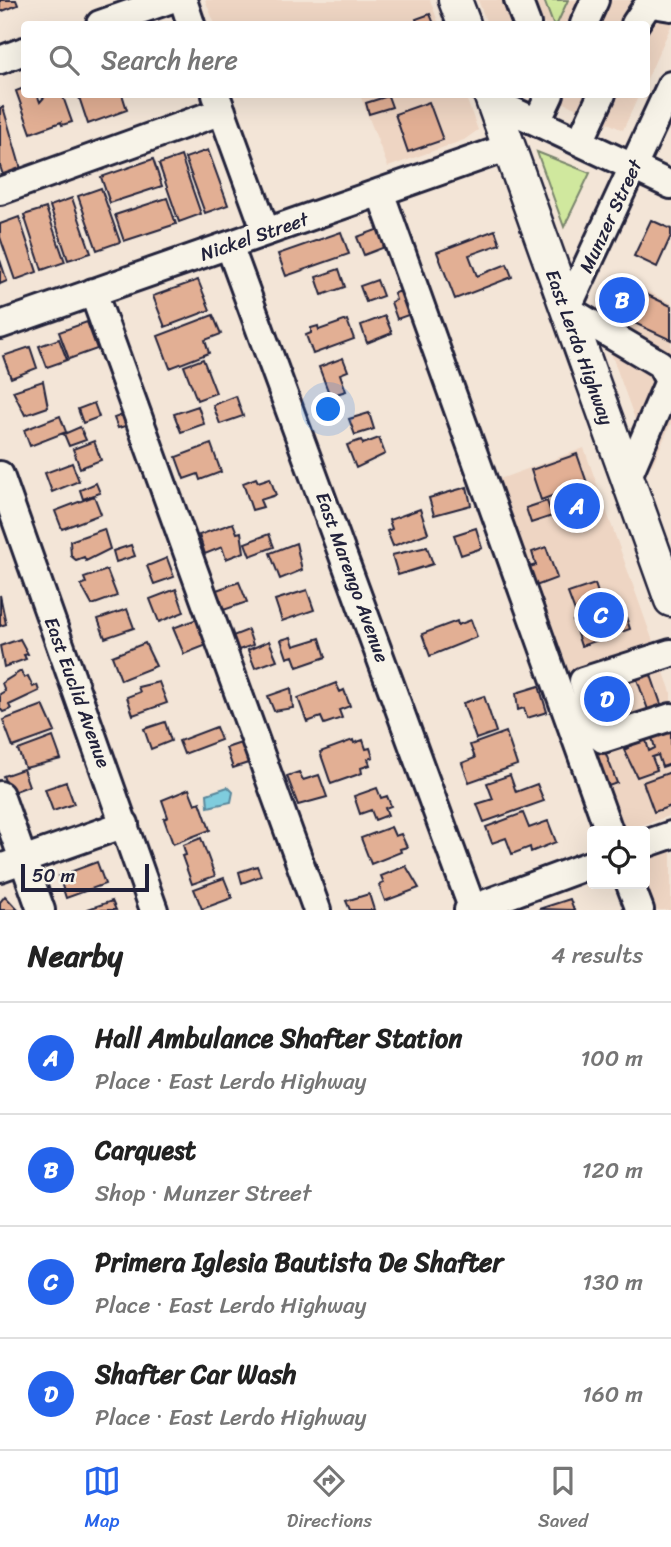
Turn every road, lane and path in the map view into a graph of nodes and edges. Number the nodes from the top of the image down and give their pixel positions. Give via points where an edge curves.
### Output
1 (169, 0) edge
2 (183, 0) edge
3 (455, 0) edge
4 (518, 0) edge
5 (595, 0) edge
6 (671, 8) edge
7 (109, 21) edge
8 (190, 21) edge
9 (463, 21) edge
10 (526, 21) edge
11 (585, 21) edge
12 (637, 21) edge
13 (21, 52) edge
14 (0, 60) edge
15 (671, 85) edge
16 (491, 98) edge
17 (548, 98) edge
18 (600, 98) edge
19 (219, 103) edge
20 (537, 122) junction
21 (580, 142) junction
22 (509, 147) junction
23 (633, 167) junction
24 (671, 185) edge
25 (0, 191) edge
26 (380, 192) junction
27 (266, 232) junction
28 (229, 244) junction
29 (93, 292) junction
30 (567, 309) junction
31 (0, 325) edge
32 (666, 364) edge
33 (0, 475) edge
34 (627, 479) junction
35 (671, 600) edge
36 (671, 653) edge
37 (671, 717) edge
38 (0, 794) edge
39 (125, 824) junction
40 (607, 826) edge
41 (671, 835) edge
42 (650, 842) edge
43 (12, 864) edge
44 (587, 866) edge
45 (632, 889) edge
46 (471, 909) edge
47 (41, 910) edge
48 (154, 910) edge
49 (317, 910) edge
50 (640, 910) edge

1 - 7 street
2 - 8 street
3 - 9 main road
4 - 10 street
5 - 11 street
6 - 12 street via 652,4
13 - 14 street
15 - 23 street, Munzer Street
16 - 20 street
16 - 22 main road, East Lerdo Highway
17 - 20 street
18 - 21 street
19 - 25 street
19 - 27 street
20 - 21 street
21 - 23 street
22 - 26 street, Nickel Street
22 - 30 main road, East Lerdo Highway
23 - 24 street
23 - 30 street, Munzer Street
26 - 27 street, Nickel Street
26 - 40 street
27 - 28 street, Nickel Street
28 - 29 street, Nickel Street
28 - 46 street, East Marengo Avenue
29 - 31 street, Nickel Street
29 - 49 street
30 - 32 street
30 - 34 main road, East Lerdo Highway
32 - 34 street via 669,382
33 - 39 street, East Euclid Avenue
34 - 35 main road, East Lerdo Highway
36 - 37 street via 583,681 603,739
38 - 43 street
39 - 43 street
39 - 48 street, East Euclid Avenue
41 - 42 street
43 - 47 street
44 - 46 street
45 - 50 street

